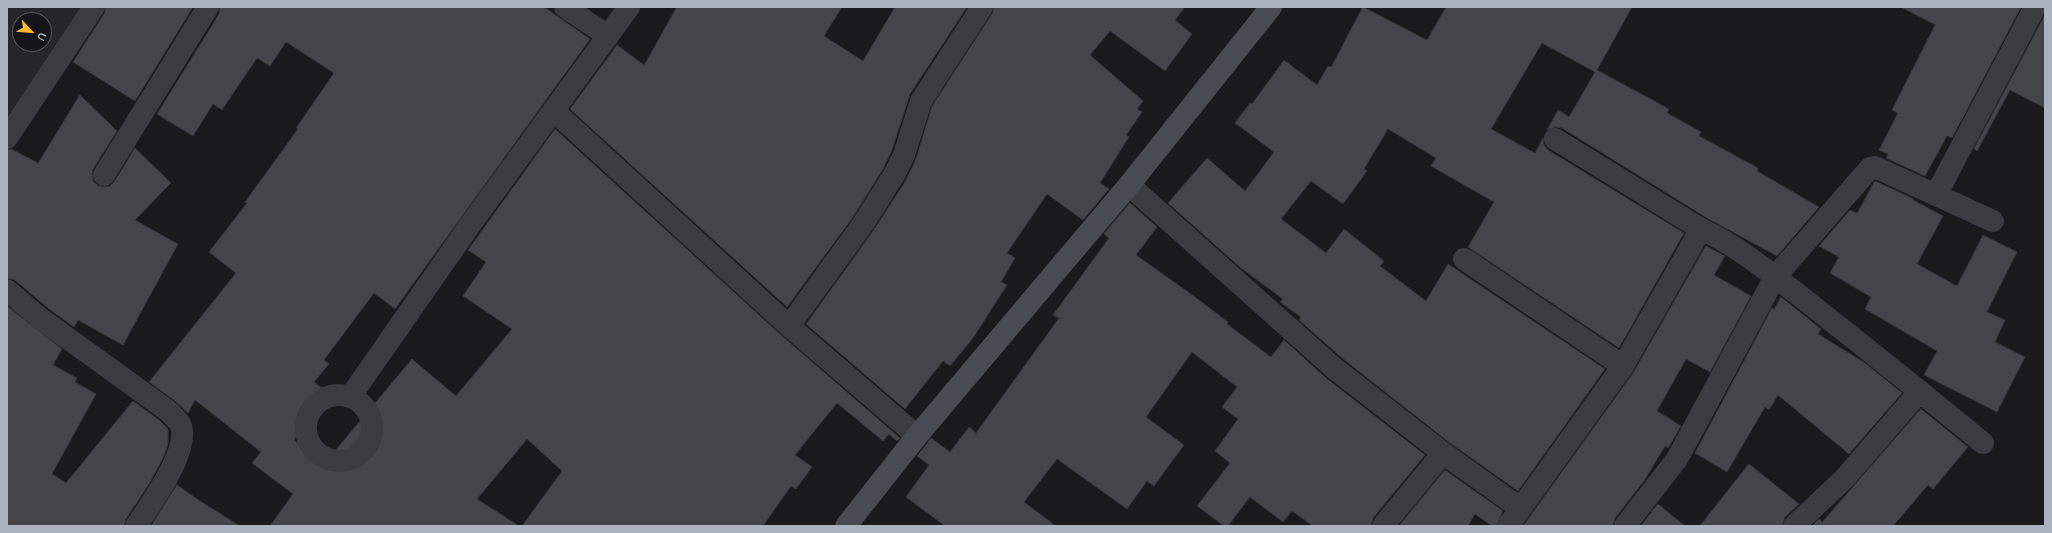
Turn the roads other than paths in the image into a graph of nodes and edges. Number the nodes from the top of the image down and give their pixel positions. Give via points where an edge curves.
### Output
1 (94, 7) edge
2 (208, 7) edge
3 (564, 7) edge
4 (629, 7) edge
5 (982, 7) edge
6 (1271, 7) edge
7 (2035, 7) edge
8 (608, 36) junction
9 (554, 111) junction
10 (7, 138) edge
11 (1555, 139) dead end
12 (104, 175) dead end
13 (1129, 185) junction
14 (1936, 194) junction
15 (1993, 221) dead end
16 (1701, 229) junction
17 (1464, 258) dead end
18 (1775, 277) junction
19 (7, 290) edge
20 (790, 326) junction
21 (1623, 366) junction
22 (1920, 391) junction
23 (350, 397) dead end
24 (917, 436) junction
25 (1983, 443) dead end
26 (1443, 453) junction
27 (1520, 508) junction
28 (136, 526) edge
29 (846, 526) edge
30 (1383, 526) edge
31 (1508, 526) edge
32 (1625, 526) edge
33 (1794, 526) edge

1 - 10 street
2 - 12 street
3 - 8 street
4 - 8 street
5 - 20 street via 921,101 904,155 894,175 863,224
6 - 13 street
7 - 14 street
8 - 9 street
9 - 20 street
9 - 23 street via 470,225
11 - 16 street
13 - 24 street
13 - 26 street via 1334,368
14 - 15 street
14 - 18 street via 1875,167 1870,168
16 - 18 street via 1718,237
16 - 21 street
17 - 21 street
18 - 22 street
18 - 32 street via 1677,459
19 - 28 street via 41,319 167,410 180,424 182,443 170,472
20 - 24 street
21 - 27 street
22 - 25 street
22 - 33 street via 1844,479
24 - 29 street
26 - 27 street
26 - 30 street
27 - 31 street

